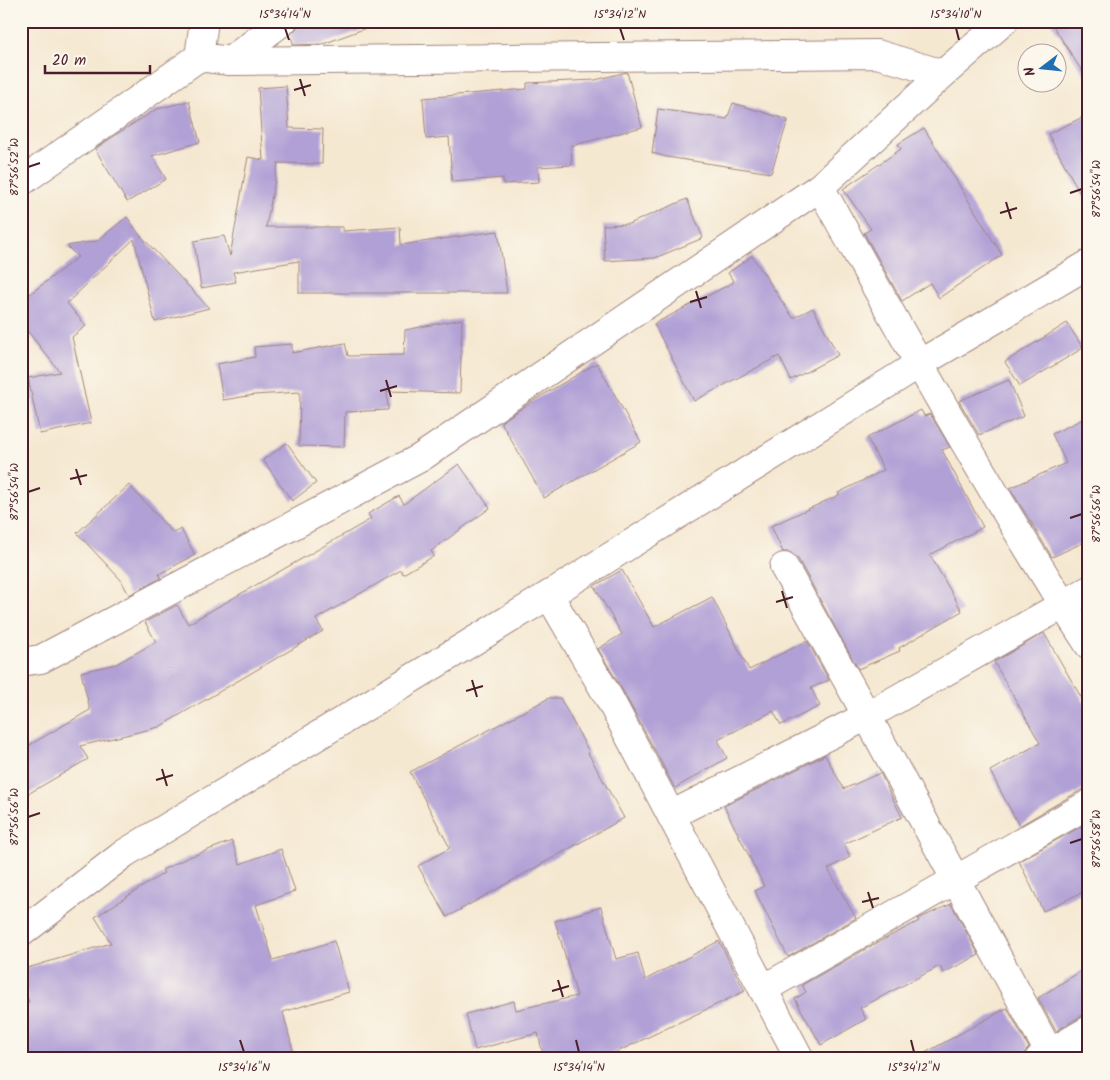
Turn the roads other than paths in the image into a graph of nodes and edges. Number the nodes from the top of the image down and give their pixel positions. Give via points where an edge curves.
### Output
1 (204, 21) edge
2 (283, 21) edge
3 (1004, 21) edge
4 (199, 58) junction
5 (230, 61) junction
6 (943, 74) junction
7 (21, 182) edge
8 (820, 186) junction
9 (1089, 264) edge
10 (919, 364) junction
11 (784, 567) dead end
12 (1089, 590) edge
13 (549, 595) junction
14 (1063, 605) junction
15 (1089, 645) edge
16 (21, 662) edge
17 (867, 716) junction
18 (1089, 804) edge
19 (671, 815) junction
20 (955, 880) junction
21 (21, 933) edge
22 (763, 989) junction
23 (1089, 1030) edge
24 (1044, 1056) edge
25 (800, 1059) edge

1 - 4 street
2 - 5 street
3 - 6 street
4 - 5 street
4 - 7 street
5 - 6 street via 877,54
6 - 8 street
8 - 10 street
8 - 16 street via 420,458 41,659
9 - 10 street
10 - 13 street
10 - 14 street
11 - 17 street
12 - 14 street
13 - 19 street via 609,698
13 - 21 street via 125,853
14 - 15 street
14 - 17 street
17 - 19 street
17 - 20 street
18 - 20 street
19 - 22 street
20 - 22 street
20 - 24 street
22 - 25 street
23 - 24 street

